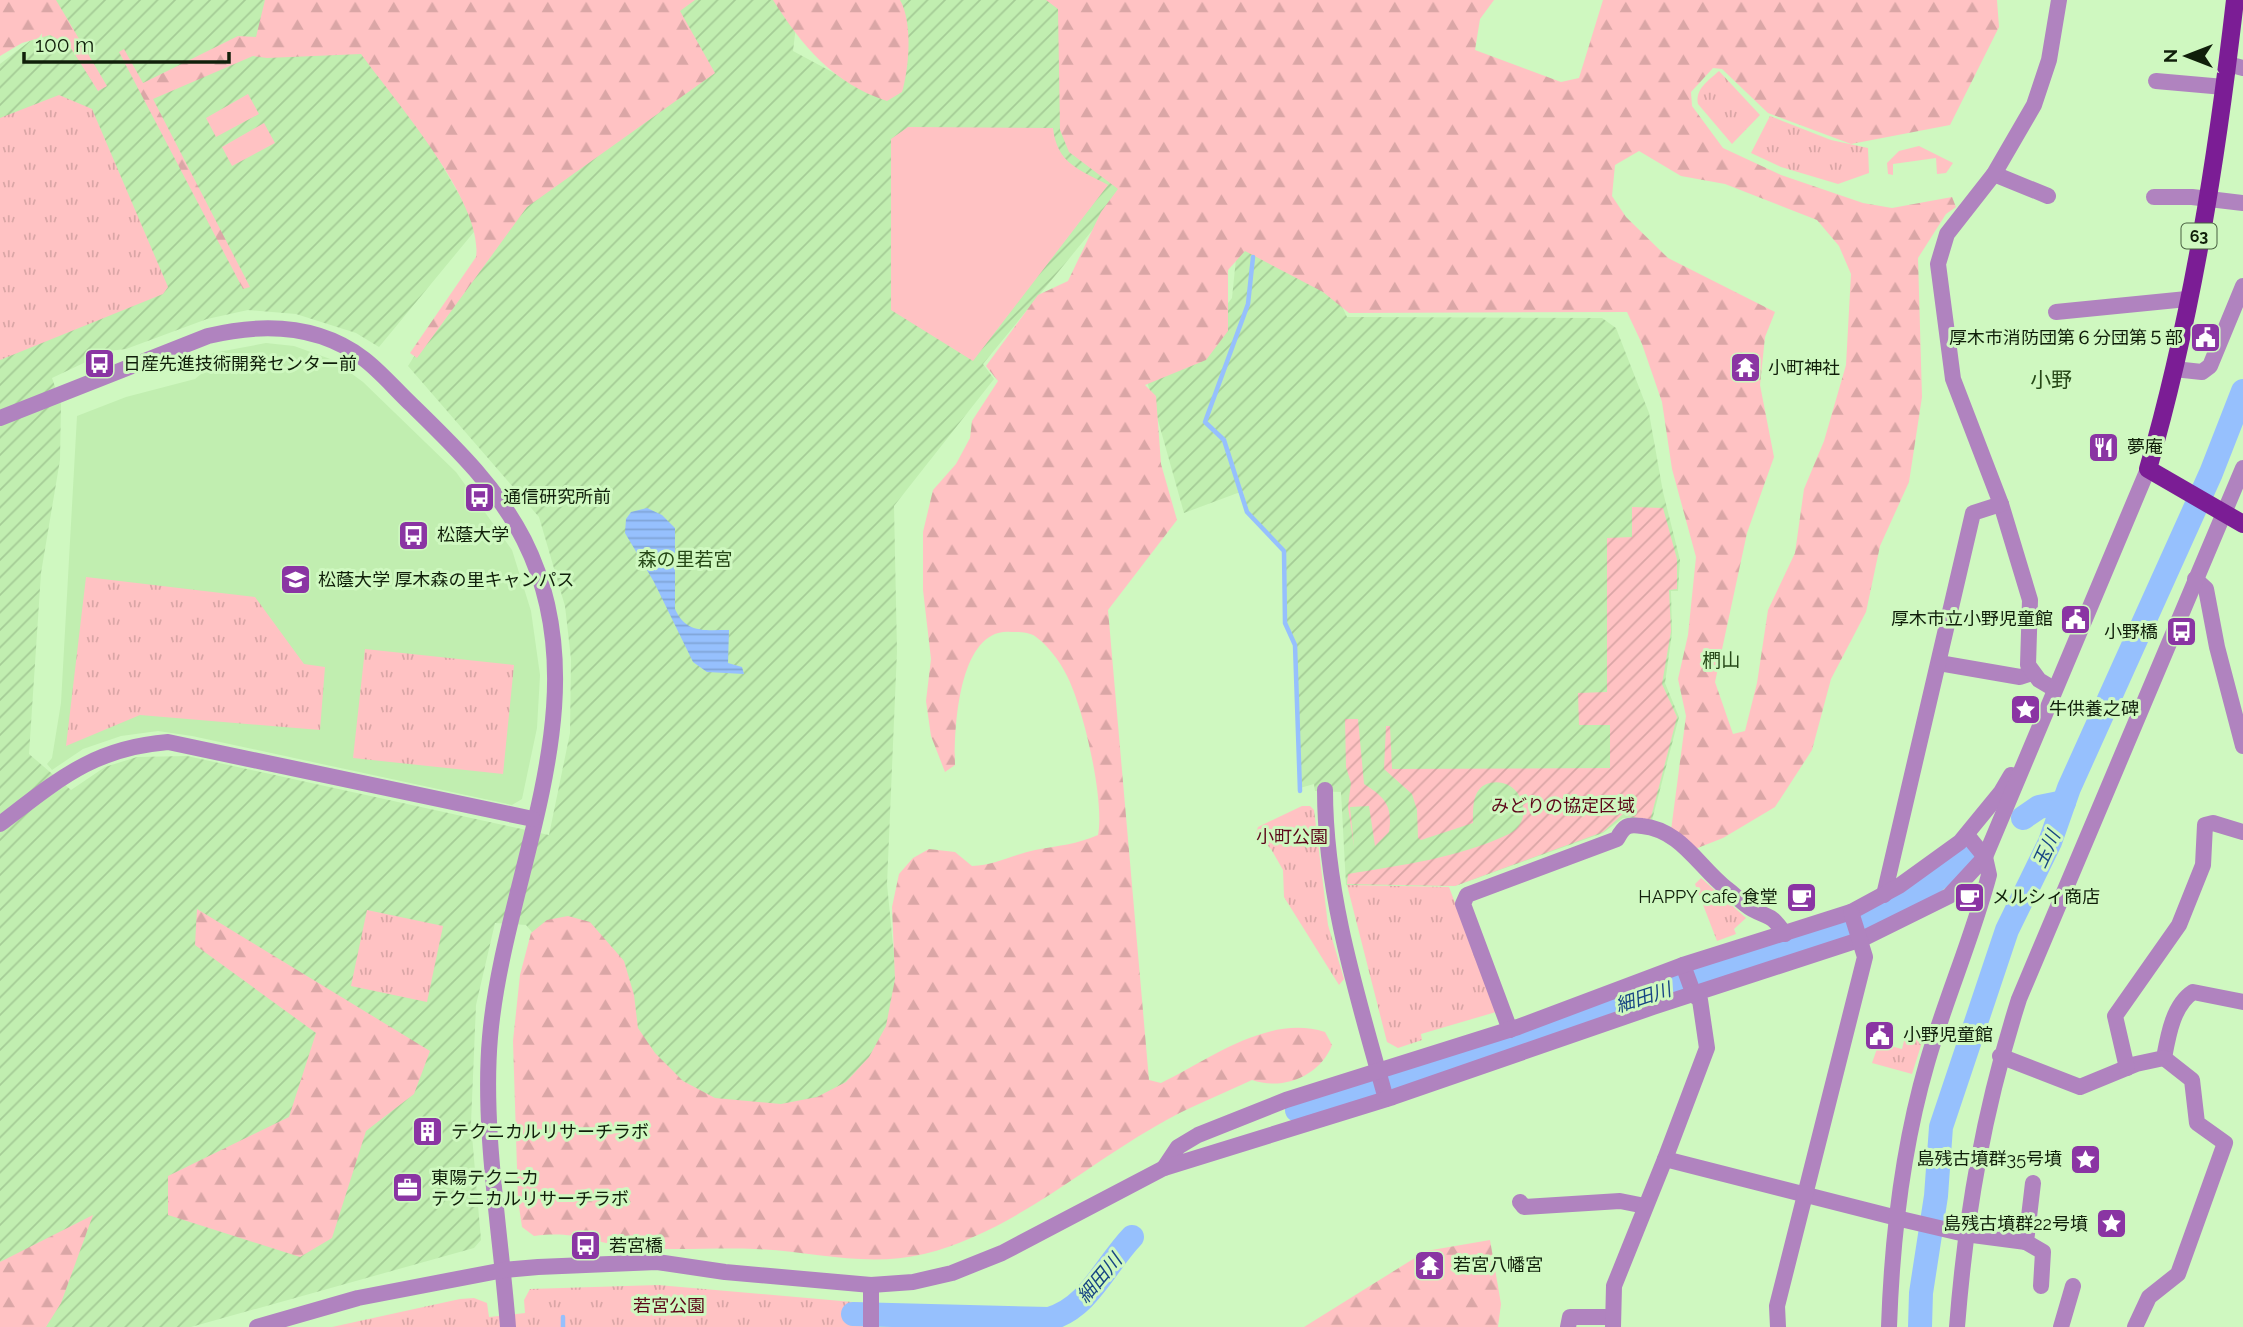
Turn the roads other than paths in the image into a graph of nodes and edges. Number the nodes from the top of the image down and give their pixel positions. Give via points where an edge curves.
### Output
1 (2059, 0) edge
2 (2235, 0) edge
3 (2235, 66) edge
4 (2156, 81) dead end
5 (2224, 87) junction
6 (1994, 174) junction
7 (2048, 196) dead end
8 (2154, 197) dead end
9 (2206, 198) junction
10 (2243, 202) edge
11 (2243, 286) edge
12 (2188, 299) junction
13 (2056, 312) dead end
14 (2174, 369) junction
15 (0, 418) edge
16 (2155, 473) junction
17 (2241, 479) edge
18 (2001, 504) junction
19 (2221, 511) junction
20 (2243, 524) edge
21 (2195, 579) junction
22 (1939, 663) junction
23 (2032, 673) junction
24 (2054, 689) junction
25 (2243, 747) edge
26 (2026, 753) junction
27 (1325, 790) dead end
28 (533, 820) junction
29 (0, 824) edge
30 (2243, 832) edge
31 (1976, 847) junction
32 (1884, 895) junction
33 (1856, 925) junction
34 (1785, 934) junction
35 (1688, 980) junction
36 (2243, 1002) edge
37 (1520, 1037) junction
38 (2000, 1056) junction
39 (2164, 1058) junction
40 (2127, 1068) junction
41 (1382, 1085) junction
42 (1665, 1159) junction
43 (1164, 1168) junction
44 (2033, 1183) dead end
45 (1804, 1196) junction
46 (1520, 1202) dead end
47 (1645, 1206) junction
48 (1901, 1219) junction
49 (1960, 1233) junction
50 (2026, 1242) junction
51 (504, 1270) junction
52 (871, 1285) junction
53 (2041, 1286) dead end
54 (2075, 1294) dead end
55 (508, 1320) edge
56 (1613, 1322) edge
57 (257, 1327) edge
58 (871, 1327) edge
59 (1568, 1327) edge
60 (1778, 1327) edge
61 (1889, 1327) edge
62 (1957, 1327) edge
63 (2061, 1327) edge
64 (2135, 1327) edge

1 - 6 street via 2042,83
2 - 3 main road, 63
3 - 5 main road, 63
4 - 5 street
5 - 9 main road, 63
6 - 7 street
6 - 18 street via 1947,234 1938,264 1953,379
8 - 9 street
9 - 10 street
9 - 12 main road, 63
11 - 14 street via 2210,366 2202,372
12 - 13 street
12 - 14 main road, 63
14 - 16 main road, 63
15 - 28 street via 208,335 241,328 296,330 328,339 364,359 471,464 511,518 538,573 556,684 554,731
16 - 19 main road
16 - 24 street
17 - 19 street
18 - 22 street via 1973,513
18 - 23 street via 2030,600 2026,651
19 - 20 main road
19 - 21 street
21 - 25 street via 2206,589
21 - 38 street via 2039,947
22 - 23 street via 2020,677
22 - 32 street
23 - 24 street
24 - 26 street
26 - 31 street
26 - 31 street via 2019,758
27 - 41 street via 1329,868
28 - 29 street via 168,742 135,745 89,760
28 - 51 street via 490,1037 488,1081
30 - 40 street via 2205,825 2203,865 2179,925 2115,1016
31 - 32 street
31 - 33 street via 1949,896
31 - 48 street via 1989,875 1926,1066 1907,1148
32 - 33 street
33 - 34 street
33 - 35 street
33 - 45 street via 1865,957
34 - 35 street
34 - 37 street via 1771,914 1753,910 1674,837 1661,829 1629,824 1617,839 1467,895 1463,904
35 - 37 street
35 - 37 street
35 - 42 street via 1700,1000 1707,1048
36 - 39 street via 2193,992 2184,997 2169,1030
37 - 41 street
37 - 41 street
38 - 40 street via 2080,1087
38 - 49 street
39 - 40 street
39 - 64 street via 2192,1080 2197,1123 2225,1143 2178,1274 2149,1297
41 - 43 street
41 - 43 street via 1286,1100 1198,1135 1178,1147
42 - 45 street
42 - 47 street
43 - 52 street via 1002,1253 952,1273
44 - 50 street
45 - 48 street
45 - 60 street via 1777,1306
46 - 47 street via 1524,1207 1620,1201
47 - 56 street via 1614,1286
48 - 49 street
48 - 61 street
49 - 50 street
49 - 62 street
50 - 53 street via 2043,1252
51 - 52 street via 657,1262
51 - 55 street
51 - 57 street via 358,1298
52 - 58 street
54 - 63 street
56 - 59 street via 1570,1317

